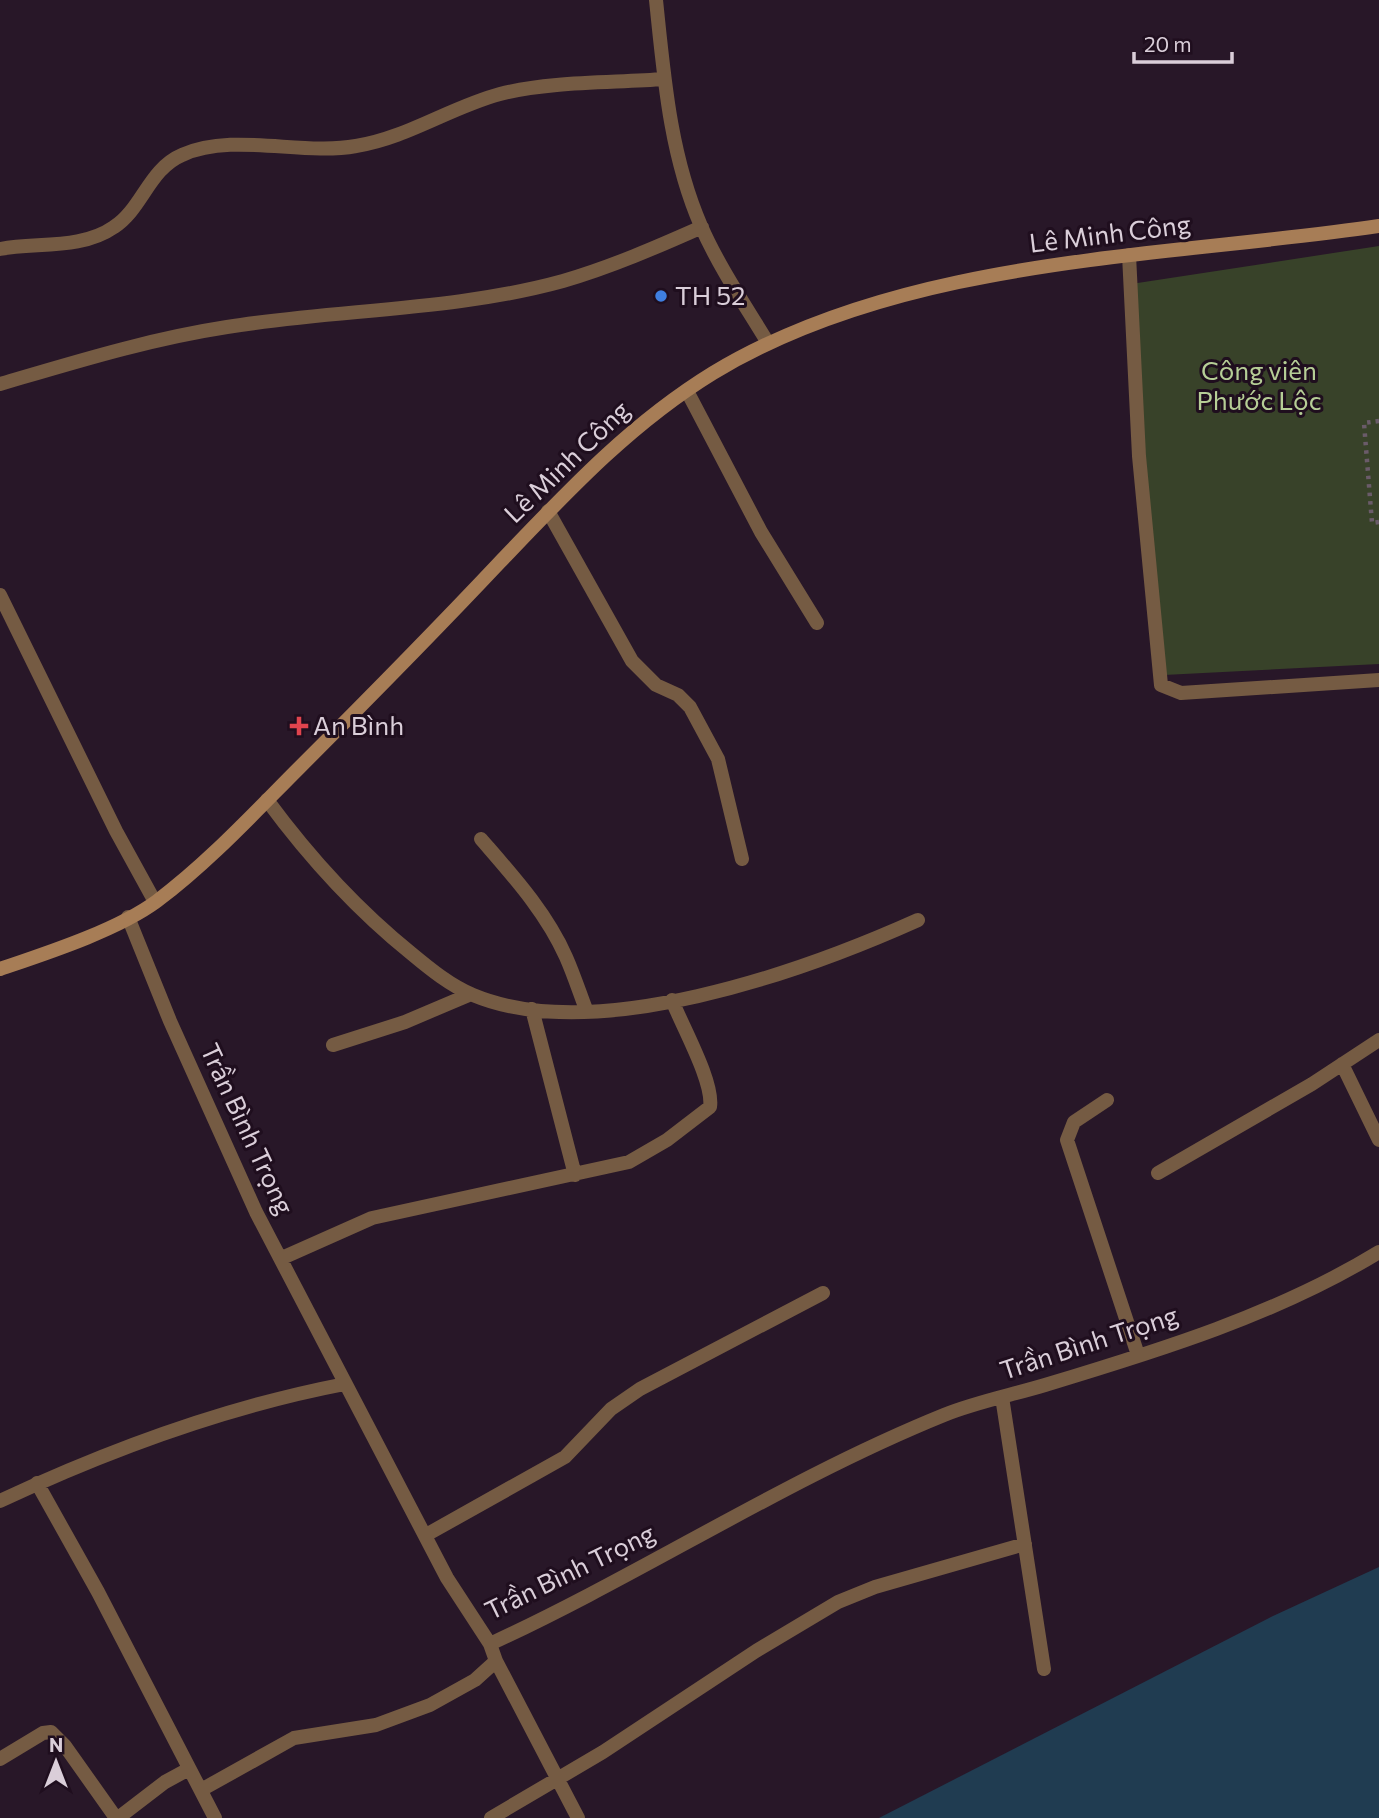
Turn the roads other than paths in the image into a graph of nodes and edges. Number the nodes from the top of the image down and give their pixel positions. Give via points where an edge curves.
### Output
1 (656, 0) edge
2 (664, 79) junction
3 (1379, 226) edge
4 (702, 227) junction
5 (0, 249) edge
6 (1129, 255) junction
7 (768, 344) junction
8 (0, 384) edge
9 (687, 391) junction
10 (548, 511) junction
11 (0, 595) edge
12 (817, 623) dead end
13 (1379, 680) edge
14 (267, 800) junction
15 (481, 839) dead end
16 (743, 859) dead end
17 (155, 902) junction
18 (128, 917) junction
19 (918, 920) dead end
20 (0, 969) edge
21 (471, 994) junction
22 (672, 1000) junction
23 (532, 1009) junction
24 (587, 1013) junction
25 (1379, 1040) edge
26 (333, 1045) dead end
27 (1342, 1064) junction
28 (1107, 1100) dead end
29 (1379, 1140) edge
30 (1158, 1173) dead end
31 (575, 1175) junction
32 (1379, 1252) edge
33 (282, 1258) junction
34 (823, 1293) dead end
35 (1138, 1354) junction
36 (345, 1384) junction
37 (1002, 1397) junction
38 (37, 1483) junction
39 (0, 1501) edge
40 (426, 1535) junction
41 (1025, 1544) junction
42 (490, 1644) junction
43 (496, 1661) junction
44 (1044, 1669) dead end
45 (0, 1759) edge
46 (189, 1769) junction
47 (558, 1778) junction
48 (201, 1790) junction
49 (117, 1818) edge
50 (215, 1818) edge
51 (492, 1818) edge
52 (578, 1818) edge

1 - 2 street
2 - 4 street via 672,133
2 - 5 street via 503,93 355,146 245,146 183,154 163,166 113,228 84,239
3 - 6 main road, Lê Minh Công
4 - 7 street
4 - 8 street via 563,281 448,302 188,334
6 - 7 main road, Lê Minh Công via 1030,269 912,295
6 - 13 street via 1138,443 1161,685 1181,693
7 - 9 main road, Lê Minh Công
9 - 10 main road, Lê Minh Công via 617,443
9 - 12 street via 761,532
10 - 14 main road, Lê Minh Công
10 - 16 street via 632,661 656,685 678,695 690,707 718,759
11 - 17 street
14 - 17 main road, Lê Minh Công
14 - 21 street via 312,859 367,914 422,962
15 - 24 street via 548,923
17 - 18 main road, Lê Minh Công
18 - 20 main road, Lê Minh Công
18 - 33 street, Trần Bình Trọng via 215,1125
19 - 22 street via 827,958
21 - 23 street
21 - 26 street via 395,1026
22 - 24 street
22 - 31 street via 706,1083 710,1107 647,1154
23 - 24 street
23 - 31 street
25 - 27 street
27 - 29 street
27 - 30 street
28 - 35 street via 1074,1122 1068,1140
31 - 33 street via 383,1214
32 - 35 street, Trần Bình Trọng via 1219,1327
33 - 36 street, Trần Bình Trọng
34 - 40 street via 640,1389 611,1409 565,1457
35 - 37 street, Trần Bình Trọng
36 - 38 street via 209,1417
36 - 40 street, Trần Bình Trọng
37 - 41 street
37 - 42 street, Trần Bình Trọng via 906,1431 774,1493
38 - 39 street
38 - 46 street
40 - 42 street, Trần Bình Trọng via 457,1595
41 - 44 street
41 - 47 street via 838,1602
42 - 43 street
43 - 47 street
43 - 48 street via 475,1680 430,1705 376,1725 294,1738
45 - 49 street via 51,1732
46 - 48 street
46 - 49 street
47 - 51 street
47 - 52 street
48 - 50 street

